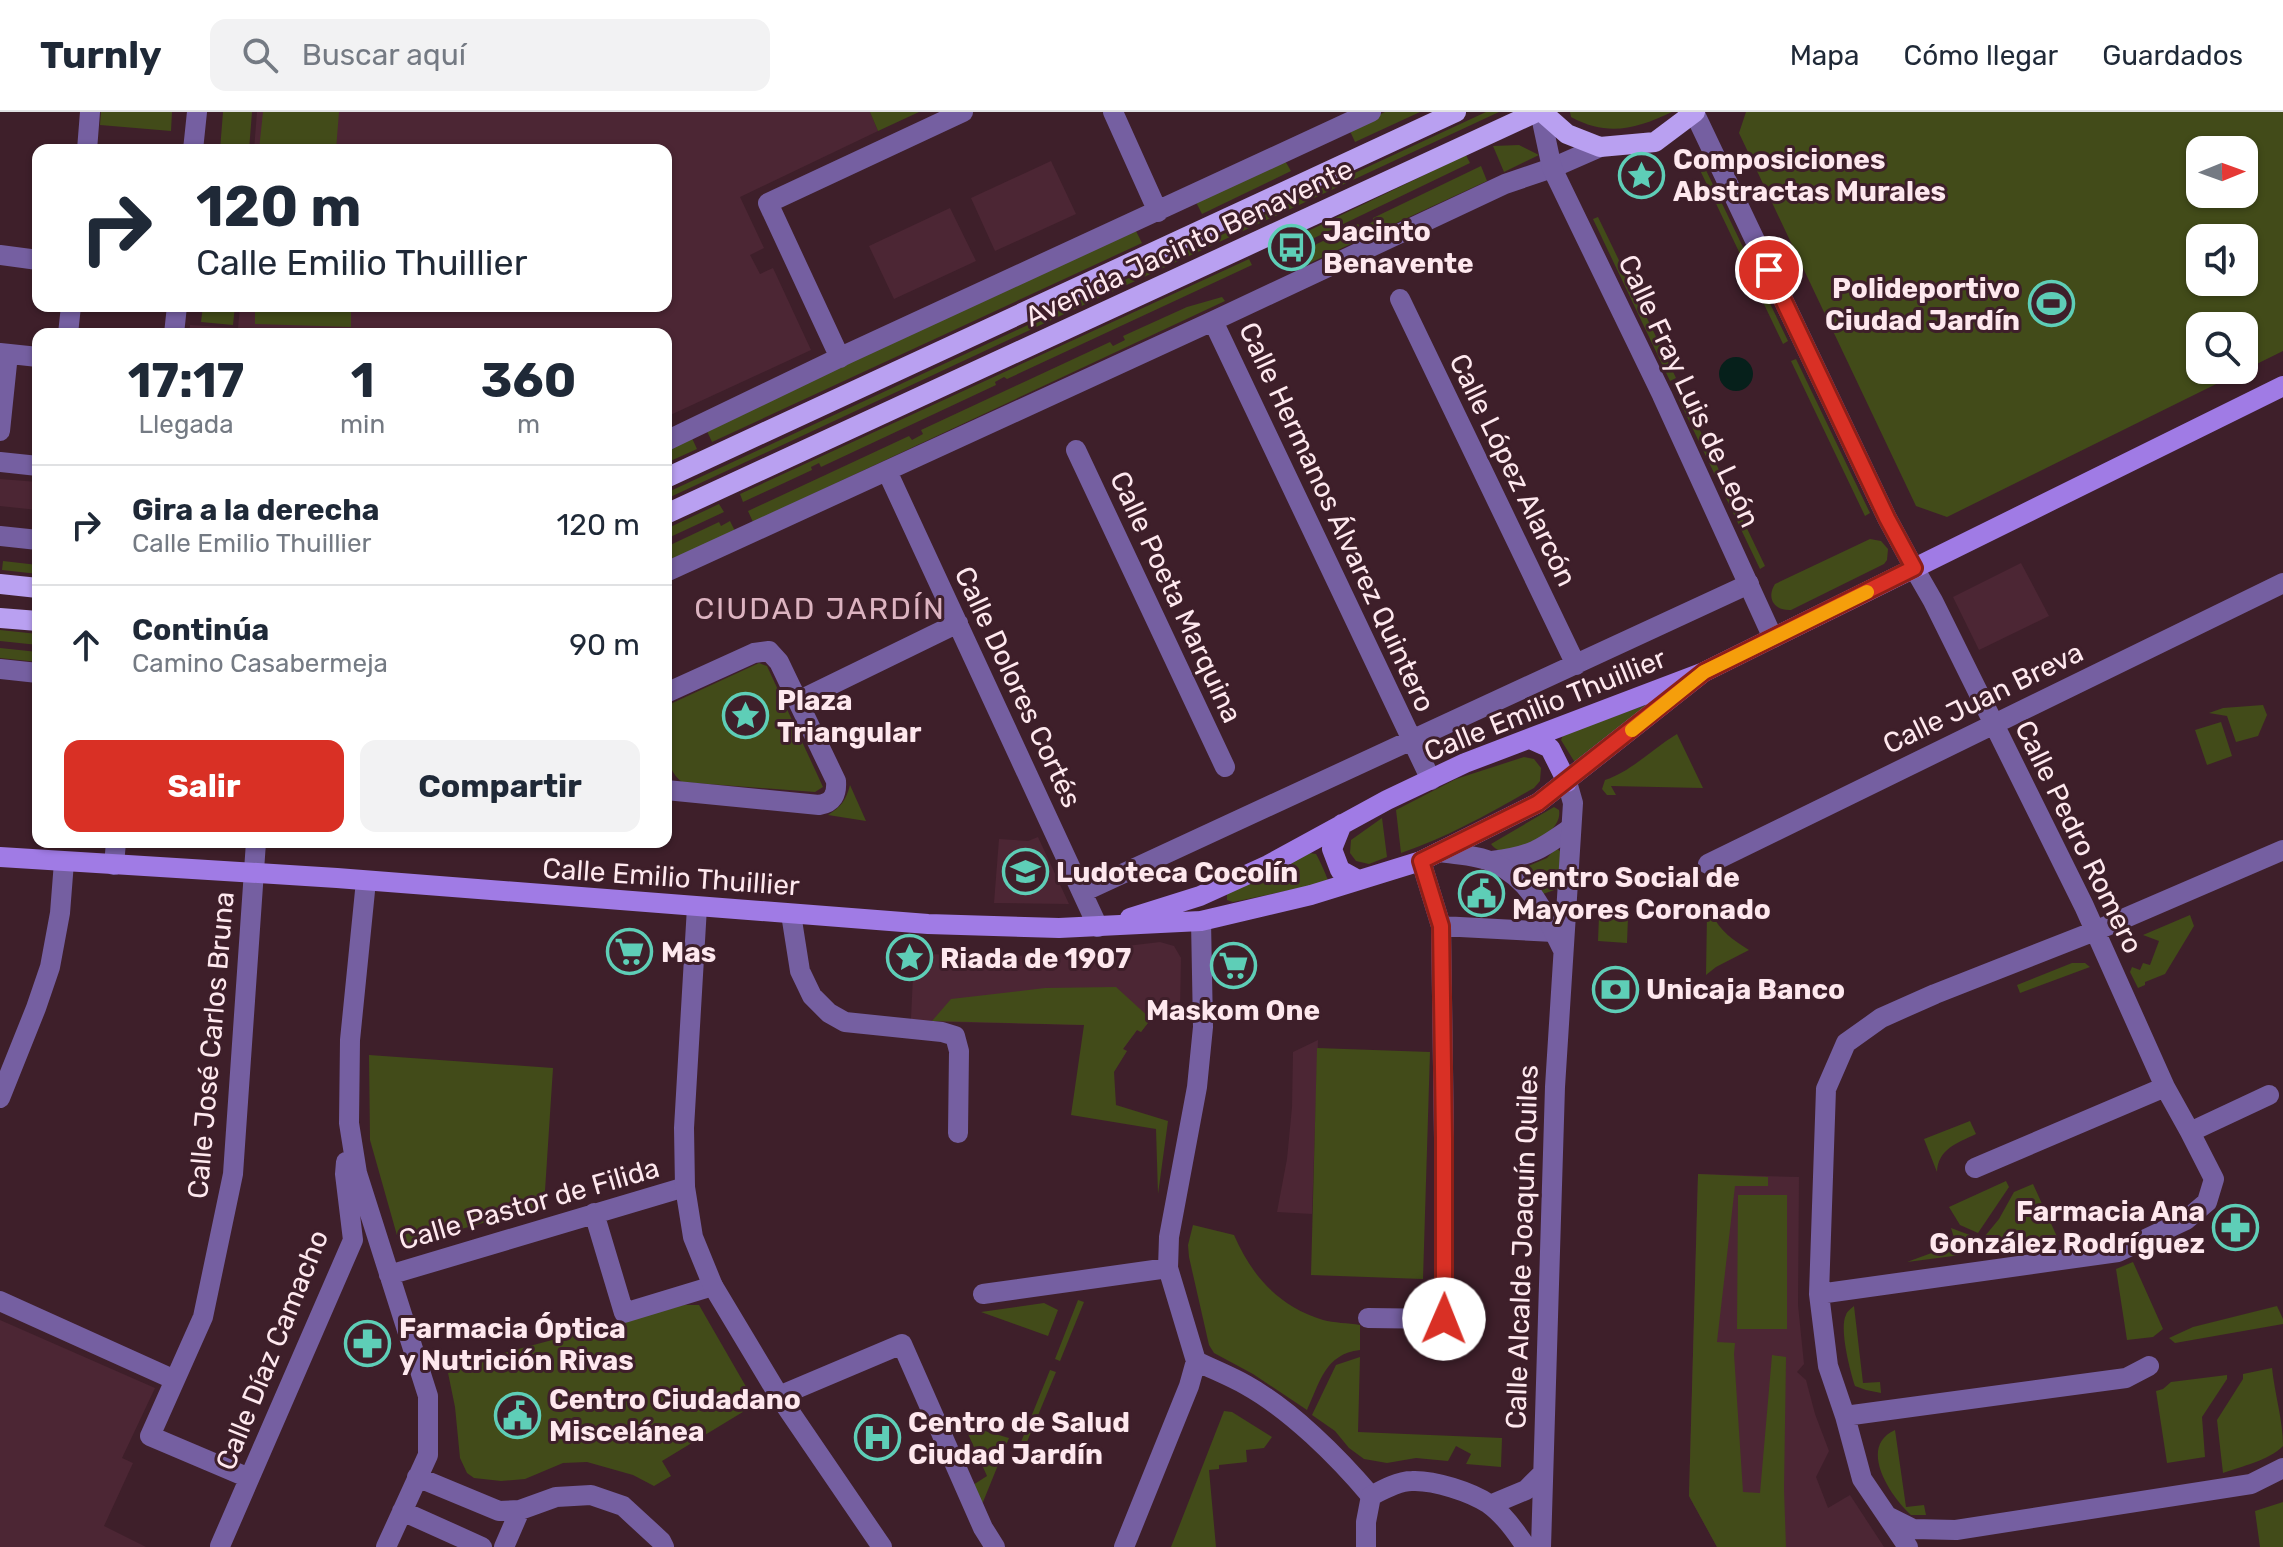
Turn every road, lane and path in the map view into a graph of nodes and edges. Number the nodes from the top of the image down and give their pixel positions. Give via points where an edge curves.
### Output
1 (90, 112) edge
2 (197, 112) edge
3 (963, 112) edge
4 (1113, 112) edge
5 (1371, 112) edge
6 (1456, 112) edge
7 (1540, 112) edge
8 (1694, 112) edge
9 (87, 144) edge
10 (194, 144) edge
11 (1600, 147) junction
12 (1552, 168) junction
13 (1158, 212) junction
14 (0, 255) edge
15 (32, 259) edge
16 (1400, 299) dead end
17 (1213, 321) junction
18 (4, 353) edge
19 (32, 356) edge
20 (840, 358) junction
21 (2283, 386) edge
22 (0, 431) edge
23 (672, 438) edge
24 (1076, 450) dead end
25 (0, 462) edge
26 (32, 465) edge
27 (887, 471) junction
28 (672, 475) edge
29 (672, 511) edge
30 (0, 536) edge
31 (32, 539) edge
32 (1914, 568) junction
33 (672, 569) edge
34 (2283, 583) edge
35 (0, 584) edge
36 (1749, 584) junction
37 (32, 587) edge
38 (0, 618) edge
39 (32, 621) edge
40 (958, 623) junction
41 (1773, 638) junction
42 (1576, 665) junction
43 (0, 669) edge
44 (32, 672) edge
45 (1704, 672) junction
46 (672, 690) edge
47 (798, 701) junction
48 (1994, 724) junction
49 (1530, 739) junction
50 (1412, 741) junction
51 (1225, 767) dead end
52 (1431, 780) junction
53 (1567, 782) junction
54 (672, 791) edge
55 (1342, 824) junction
56 (1571, 828) junction
57 (115, 848) edge
58 (256, 848) edge
59 (2283, 850) edge
60 (0, 857) edge
61 (1430, 857) junction
62 (1492, 861) junction
63 (64, 862) junction
64 (1708, 864) dead end
65 (114, 865) junction
66 (255, 874) junction
67 (1358, 880) junction
68 (366, 881) junction
69 (1083, 892) junction
70 (697, 907) junction
71 (791, 914) junction
72 (1201, 921) junction
73 (1441, 926) junction
74 (1098, 927) junction
75 (2095, 931) junction
76 (1558, 940) junction
77 (5, 1075) edge
78 (2165, 1087) junction
79 (2269, 1095) dead end
80 (0, 1098) edge
81 (349, 1123) junction
82 (2190, 1132) junction
83 (958, 1133) dead end
84 (1975, 1168) dead end
85 (685, 1187) junction
86 (594, 1213) junction
87 (1168, 1268) junction
88 (389, 1275) junction
89 (713, 1286) junction
90 (983, 1294) dead end
91 (1819, 1294) junction
92 (0, 1301) edge
93 (1368, 1318) dead end
94 (1196, 1361) junction
95 (2149, 1366) dead end
96 (175, 1380) junction
97 (779, 1396) junction
98 (1845, 1416) junction
99 (2283, 1468) edge
100 (1542, 1474) junction
101 (417, 1477) junction
102 (249, 1478) junction
103 (1371, 1496) junction
104 (1490, 1505) junction
105 (520, 1510) junction
106 (402, 1511) junction
107 (1886, 1515) junction
108 (1956, 1530) junction
109 (220, 1546) edge
110 (386, 1547) edge
111 (482, 1547) edge
112 (504, 1547) edge
113 (664, 1547) edge
114 (882, 1547) edge
115 (995, 1547) edge
116 (1124, 1547) edge
117 (1366, 1547) edge
118 (1526, 1547) edge
119 (1541, 1547) edge
120 (1908, 1547) edge
121 (1933, 1547) edge

1 - 9 street
2 - 10 street
3 - 20 street via 768,203
4 - 13 street
5 - 13 street, Avenida Jacinto Benavente
6 - 28 main road, Avenida Jacinto Benavente
7 - 11 main road via 1567,134
7 - 12 street
7 - 29 main road, Avenida Jacinto Benavente
8 - 11 main road via 1655,142
8 - 32 street, Calle Pedro Romero
11 - 12 street
12 - 17 street via 1505,184
12 - 36 street, Calle Fray Luis de León
13 - 20 street, Avenida Jacinto Benavente
14 - 15 street
16 - 42 street, Calle López Alarcón
17 - 27 street
17 - 50 street, Calle Hermanos Álvarez Quintero
18 - 19 street
18 - 22 street
20 - 23 street, Avenida Jacinto Benavente
21 - 32 main road
24 - 51 street, Calle Poeta Marquina
25 - 26 street
27 - 33 street
27 - 40 street, Calle Dolores Cortés
30 - 31 street
32 - 41 main road
32 - 48 street, Calle Pedro Romero
34 - 48 street, Calle Juan Breva
35 - 37 main road
36 - 41 street, Calle Fray Luis de León
36 - 42 street, Calle Emilio Thuillier
38 - 39 main road
40 - 47 street
40 - 69 street, Calle Dolores Cortés
41 - 45 main road
42 - 50 street, Calle Emilio Thuillier
43 - 44 street
45 - 49 main road, Calle Emilio Thuillier
45 - 53 main road, Calle Emilio Thuillier
46 - 47 street via 769,651
47 - 54 street via 836,781 837,790 827,804
48 - 64 street, Calle Juan Breva
48 - 75 street, Calle Pedro Romero
49 - 52 main road, Calle Emilio Thuillier
49 - 53 main road, Calle Alcalde Joaquín Quiles via 1550,748
50 - 52 street, Calle Hermanos Álvarez Quintero
50 - 69 street, Calle Emilio Thuillier
52 - 55 main road, Calle Emilio Thuillier
53 - 56 street, Calle Alcalde Joaquín Quiles via 1573,803
53 - 61 main road, Calle Emilio Thuillier via 1538,803
55 - 67 main road via 1332,849 1340,870
55 - 74 main road, Calle Emilio Thuillier via 1200,896
56 - 62 street via 1538,851
56 - 76 street, Calle Alcalde Joaquín Quiles
57 - 65 street
58 - 66 street, Calle José Carlos Bruna
59 - 75 street
60 - 63 main road, Calle Emilio Thuillier
61 - 62 street
61 - 67 main road, Calle Emilio Thuillier
61 - 73 street
62 - 76 street via 1519,878 1539,901
63 - 65 main road, Calle Emilio Thuillier
63 - 77 street via 50,967
65 - 66 main road, Calle Emilio Thuillier
66 - 68 main road, Calle Emilio Thuillier
66 - 96 street, Calle José Carlos Bruna via 233,1174 203,1317
67 - 72 main road, Calle Emilio Thuillier
68 - 70 main road, Calle Emilio Thuillier
68 - 81 street via 350,1040
69 - 74 street, Calle Dolores Cortés
70 - 71 main road, Calle Emilio Thuillier
70 - 85 street
71 - 74 main road, Calle Emilio Thuillier via 928,924
71 - 83 street via 800,971 812,996 829,1013 845,1022 955,1036
72 - 74 main road, Calle Emilio Thuillier
72 - 87 street via 1202,1042
73 - 76 street
73 - 93 street via 1444,1319
75 - 78 street, Calle Pedro Romero
75 - 91 street via 1881,1018 1846,1043 1826,1089
76 - 100 street, Calle Alcalde Joaquín Quiles
77 - 80 street
78 - 82 street, Calle Pedro Romero
78 - 84 street
79 - 82 street
81 - 88 street via 357,1173
81 - 102 street, Calle Díaz Camacho via 345,1174 353,1240
82 - 91 street, Calle Pedro Romero via 2214,1179 2207,1202 2186,1220 2118,1252
85 - 86 street, Calle Pastor de Filida
85 - 89 street via 693,1237
86 - 88 street, Calle Pastor de Filida
86 - 89 street via 624,1313
87 - 90 street
87 - 94 street
88 - 101 street via 428,1396 428,1455
89 - 97 street
91 - 98 street via 1828,1366
92 - 96 street
94 - 103 street via 1248,1386 1303,1426
94 - 116 street
95 - 98 street via 2126,1378
96 - 102 street, Calle José Carlos Bruna via 150,1436
97 - 114 street
97 - 115 street via 902,1344
98 - 107 street via 1862,1479
99 - 108 street via 2251,1484
100 - 104 street via 1526,1490
100 - 119 street, Calle Alcalde Joaquín Quiles
101 - 105 street via 499,1511
101 - 106 street
102 - 109 street, Calle Díaz Camacho
103 - 104 street via 1411,1481 1453,1487
103 - 117 street
104 - 118 street
105 - 112 street
105 - 113 street via 556,1497 591,1495 623,1506
106 - 110 street
106 - 111 street
107 - 108 street via 1913,1529
107 - 120 street
108 - 121 street

